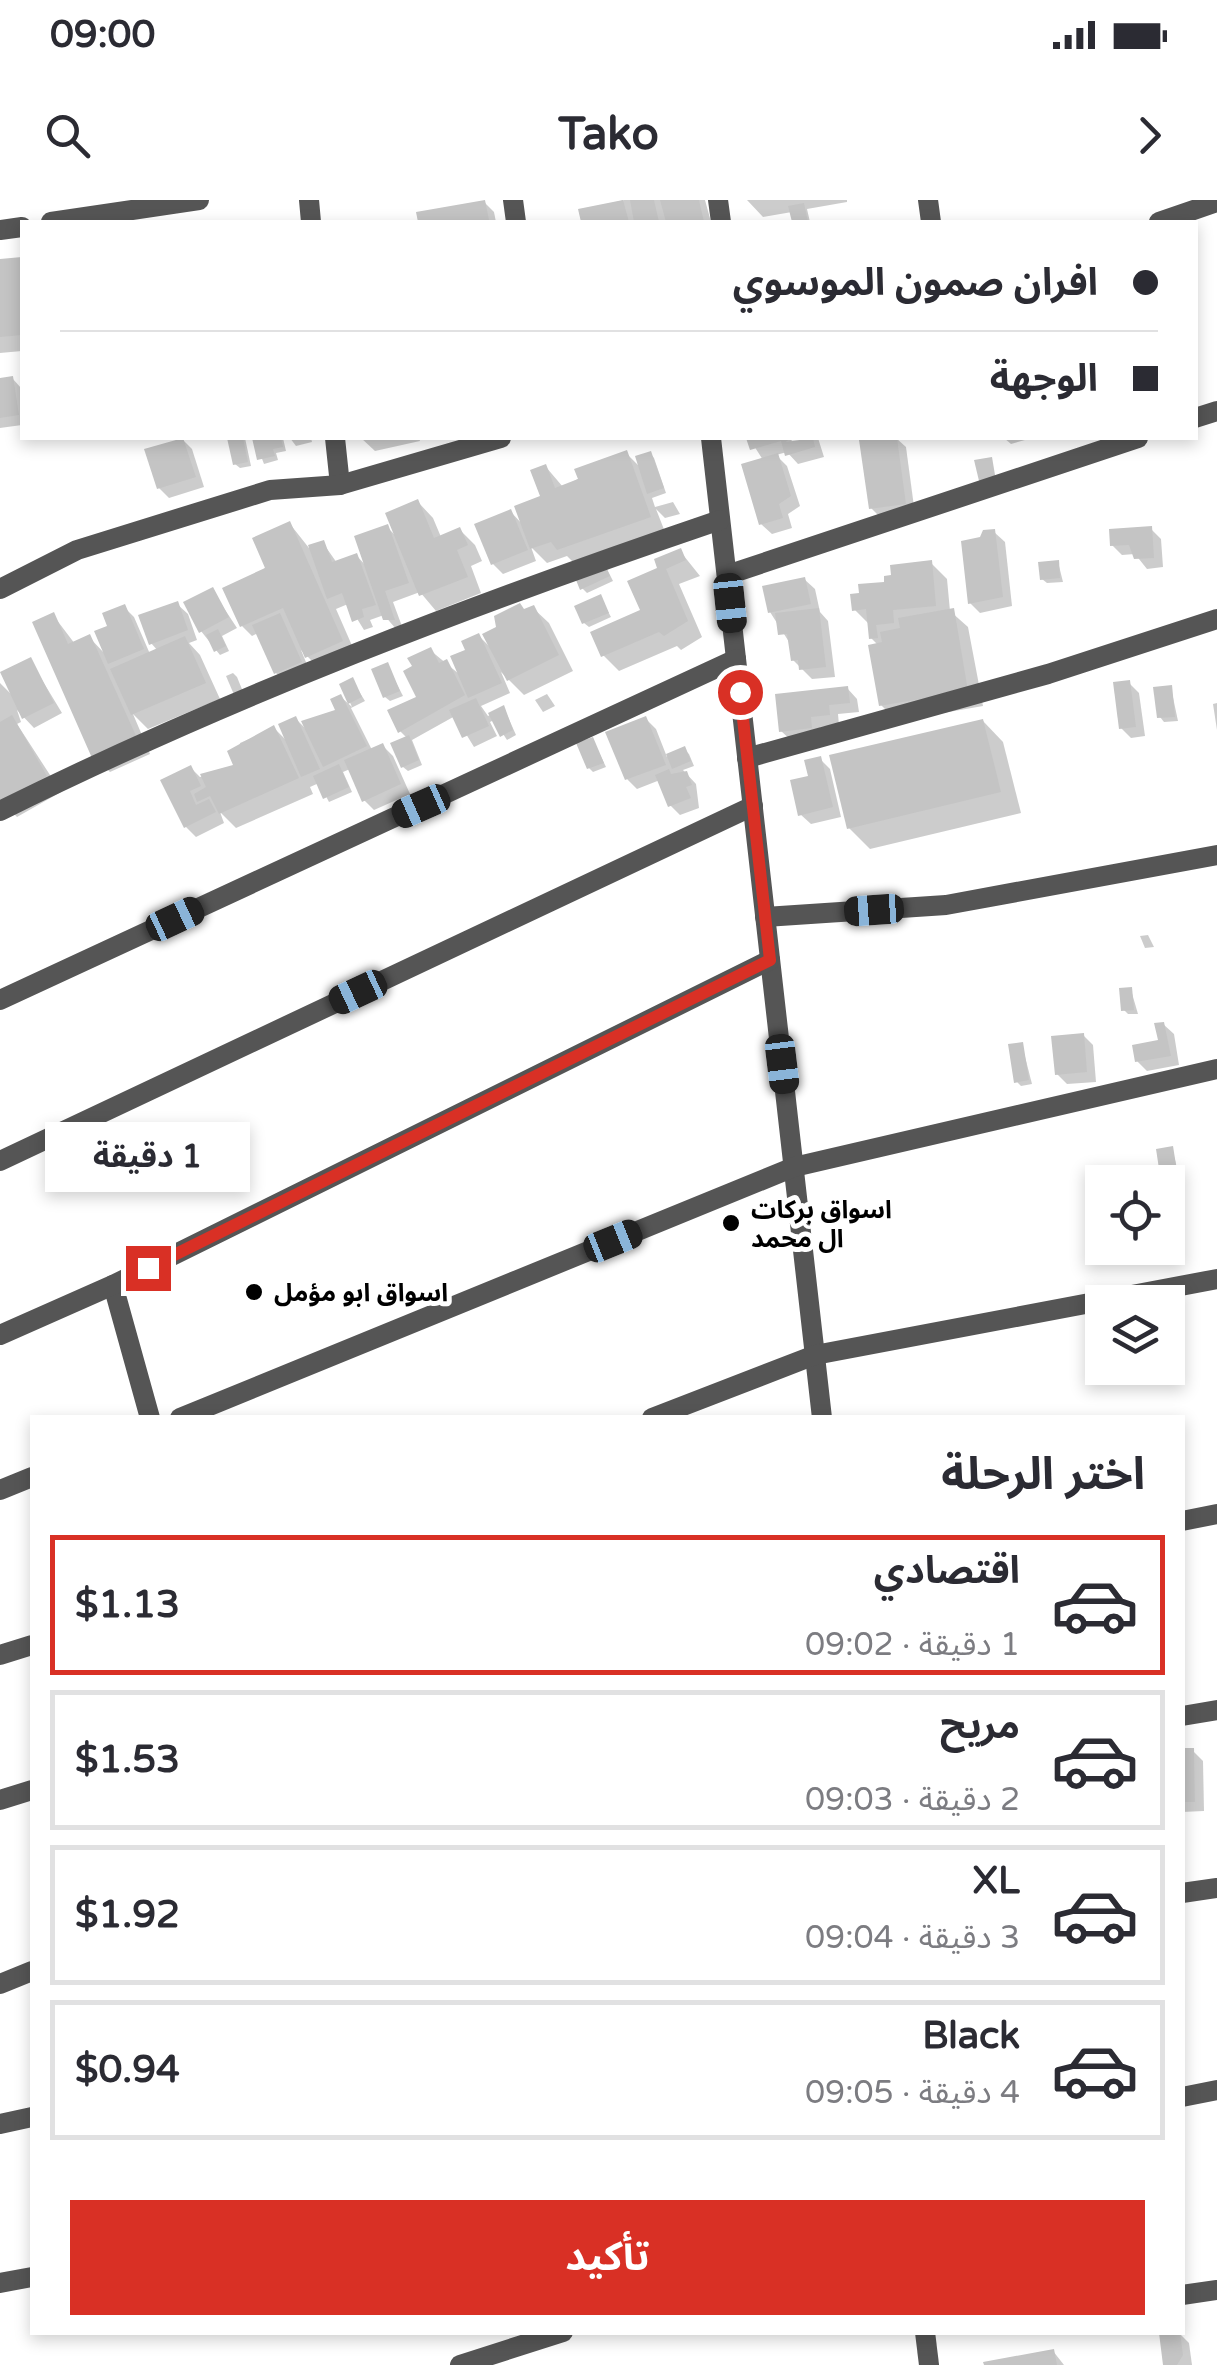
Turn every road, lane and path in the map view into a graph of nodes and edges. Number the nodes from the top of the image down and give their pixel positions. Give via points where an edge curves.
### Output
1 (199, 200) edge
2 (1217, 202) edge
3 (114, 206) edge
4 (59, 220) edge
5 (1165, 220) edge
6 (335, 440) edge
7 (494, 440) edge
8 (711, 440) edge
9 (1132, 440) edge
10 (340, 485) junction
11 (720, 520) junction
12 (727, 575) junction
13 (4, 580) edge
14 (1217, 619) edge
15 (736, 660) junction
16 (747, 758) junction
17 (752, 806) junction
18 (0, 811) edge
19 (1217, 855) edge
20 (765, 917) junction
21 (770, 960) junction
22 (0, 1000) edge
23 (1217, 1069) edge
24 (0, 1161) edge
25 (794, 1167) junction
26 (1217, 1279) edge
27 (113, 1285) junction
28 (0, 1335) edge
29 (815, 1355) junction
30 (149, 1415) edge
31 (187, 1415) edge
32 (660, 1415) edge
33 (822, 1415) edge
34 (30, 1478) edge
35 (0, 1490) edge
36 (1217, 1514) edge
37 (1185, 1520) edge
38 (30, 1646) edge
39 (0, 1655) edge
40 (1217, 1710) edge
41 (1185, 1715) edge
42 (30, 1791) edge
43 (0, 1800) edge
44 (1217, 1888) edge
45 (1185, 1893) edge
46 (30, 1973) edge
47 (0, 1984) edge
48 (1217, 2090) edge
49 (1185, 2096) edge
50 (30, 2117) edge
51 (0, 2124) edge
52 (30, 2277) edge
53 (0, 2282) edge
54 (1217, 2290) edge
55 (1185, 2295) edge
56 (555, 2335) edge
57 (930, 2335) edge
58 (460, 2365) edge
59 (929, 2365) edge

1 - 3 street
2 - 5 street
3 - 4 street
6 - 10 street
7 - 10 street
8 - 11 street
9 - 12 street
10 - 13 street via 270,490 77,550
11 - 12 street
11 - 18 street via 532,584 110,756
12 - 15 street
14 - 16 street
15 - 16 street
15 - 22 street
16 - 17 street
17 - 20 street
17 - 24 street
19 - 20 street via 946,904
20 - 21 street
21 - 25 street
21 - 27 street
23 - 25 street
25 - 29 street
25 - 31 street
26 - 29 street
27 - 28 street
27 - 30 street
29 - 32 street
29 - 33 street
34 - 35 street
36 - 37 street
38 - 39 street
40 - 41 street
42 - 43 street
44 - 45 street
46 - 47 street
48 - 49 street
50 - 51 street
52 - 53 street
54 - 55 street
56 - 58 street
57 - 59 street

